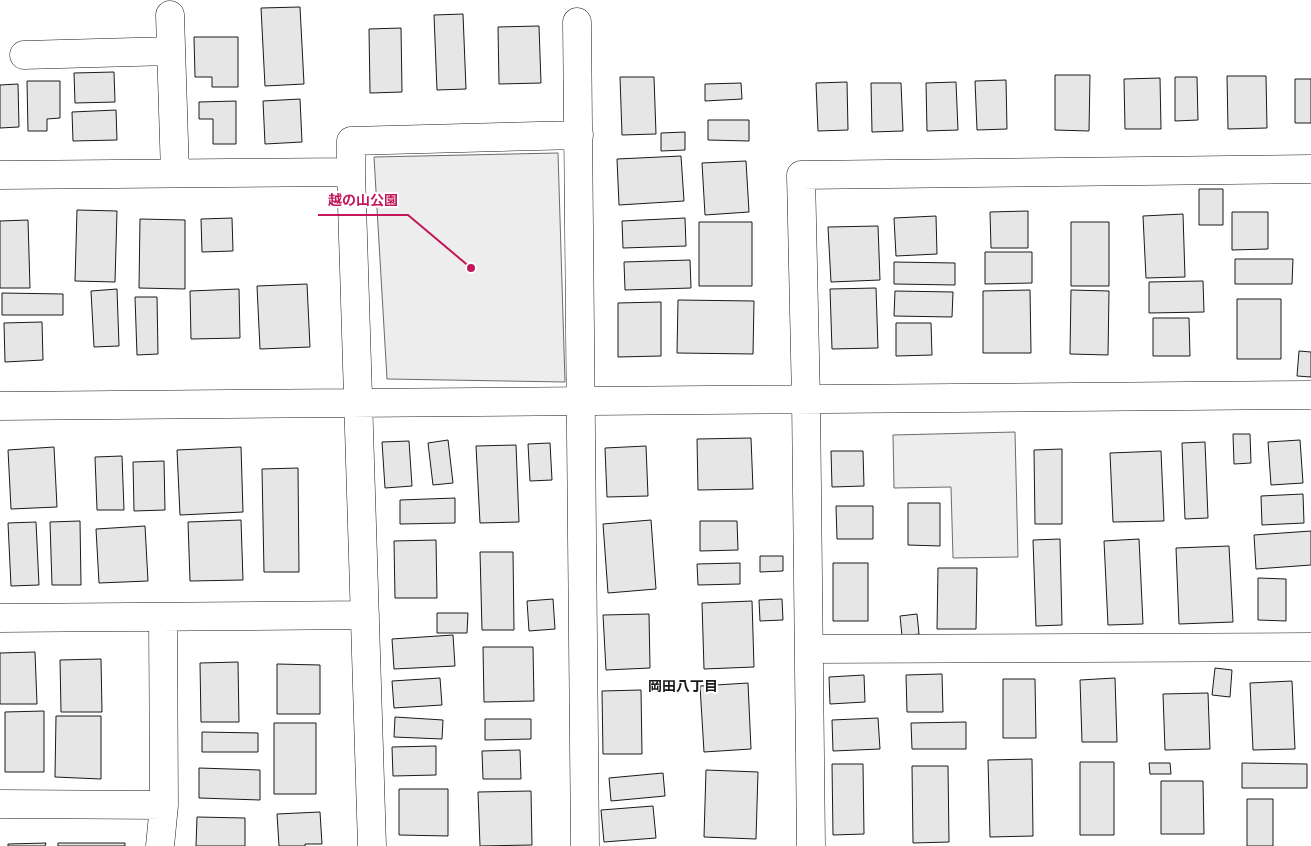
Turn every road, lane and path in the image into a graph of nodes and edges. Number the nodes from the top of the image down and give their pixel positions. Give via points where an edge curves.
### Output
1 (170, 14) dead end
2 (577, 22) dead end
3 (171, 51) junction
4 (24, 55) dead end
5 (579, 135) junction
6 (1311, 170) edge
7 (351, 172) junction
8 (175, 173) junction
9 (0, 174) edge
10 (1311, 395) edge
11 (806, 400) junction
12 (581, 402) junction
13 (358, 403) junction
14 (0, 406) edge
15 (365, 615) junction
16 (163, 617) junction
17 (0, 618) edge
18 (1311, 647) edge
19 (809, 649) junction
20 (0, 804) edge
21 (164, 804) junction
22 (160, 846) edge
23 (372, 846) edge
24 (585, 846) edge
25 (811, 846) edge

1 - 3 street
2 - 5 street
3 - 4 street
3 - 8 street
5 - 7 street via 351,141
5 - 12 street
6 - 11 street via 801,175
7 - 8 street
7 - 13 street
8 - 9 street
10 - 11 street
11 - 12 street
11 - 19 street
12 - 13 street
12 - 24 street
13 - 14 street
13 - 15 street
15 - 16 street
15 - 23 street
16 - 17 street
16 - 21 street
18 - 19 street
19 - 25 street
20 - 21 street
21 - 22 street

